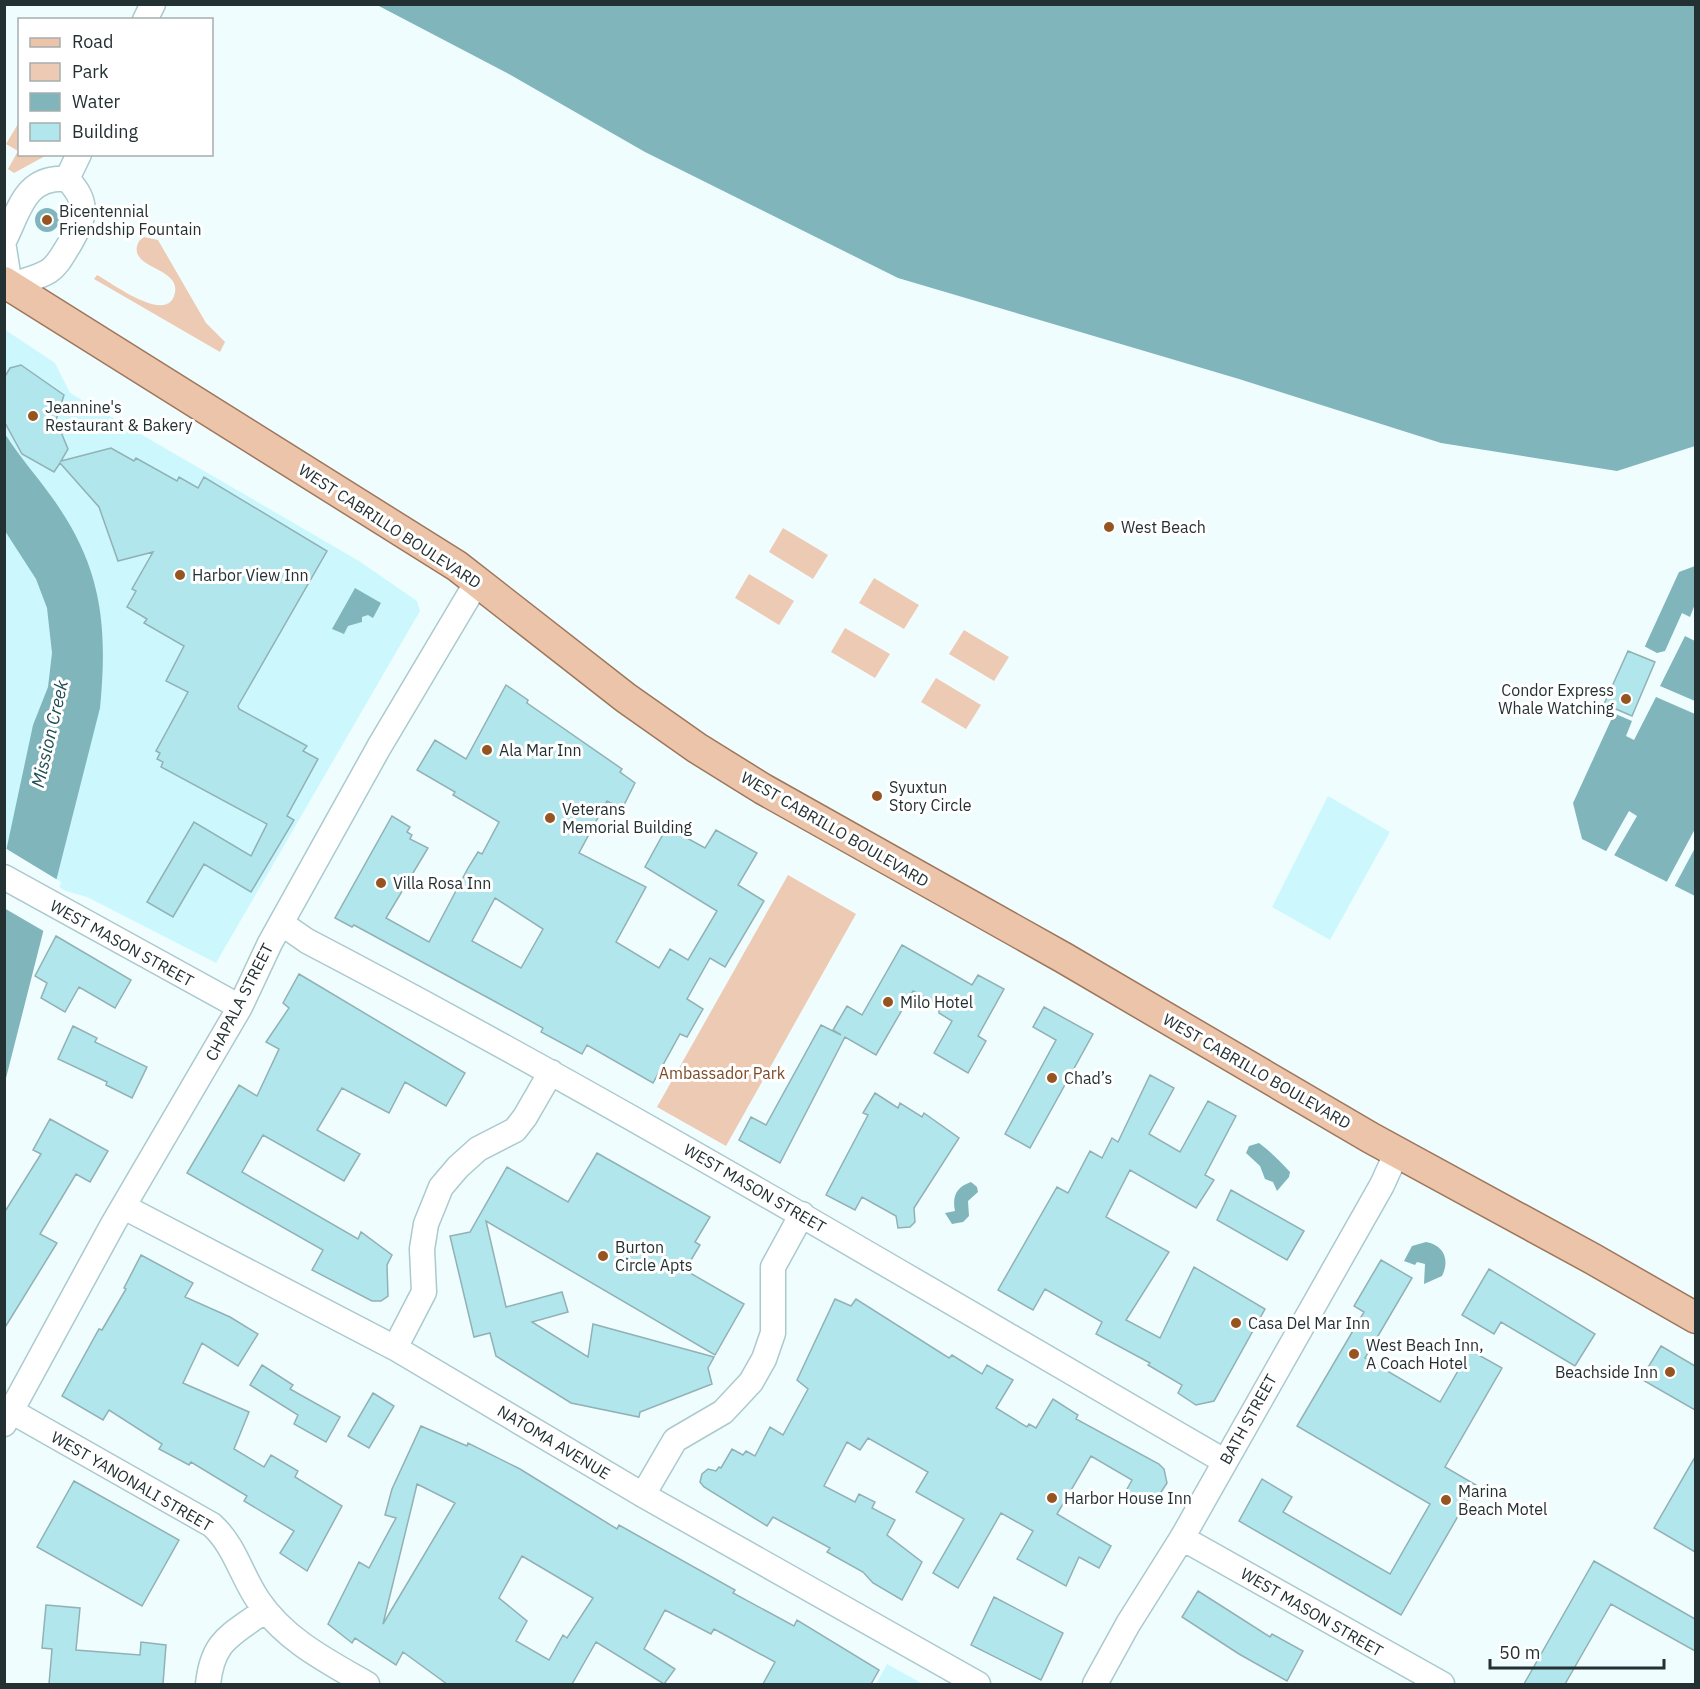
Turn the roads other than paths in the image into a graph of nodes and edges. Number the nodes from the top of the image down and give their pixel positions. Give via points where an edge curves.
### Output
1 (153, 4) edge
2 (147, 18) edge
3 (78, 156) edge
4 (67, 179) junction
5 (4, 241) edge
6 (4, 248) edge
7 (6, 288) edge
8 (477, 582) junction
9 (4, 877) edge
10 (281, 923) junction
11 (240, 1007) junction
12 (551, 1072) junction
13 (1397, 1152) junction
14 (126, 1208) junction
15 (802, 1214) junction
16 (1695, 1318) edge
17 (395, 1348) junction
18 (8, 1418) edge
19 (1224, 1461) junction
20 (643, 1495) junction
21 (1182, 1538) junction
22 (265, 1610) junction
23 (208, 1684) edge
24 (367, 1684) edge
25 (978, 1684) edge
26 (1095, 1684) edge
27 (1442, 1684) edge

1 - 2 street
3 - 4 street
4 - 5 street via 45,181 29,190
4 - 7 street via 82,199 81,223 49,270
6 - 7 street
7 - 8 main road, WEST CABRILLO BOULEVARD
8 - 10 street, CHAPALA STREET
8 - 13 main road, WEST CABRILLO BOULEVARD via 626,698 707,754
9 - 11 street, WEST MASON STREET
10 - 11 street, CHAPALA STREET
10 - 12 street, WEST MASON STREET via 307,941
11 - 14 street, CHAPALA STREET
12 - 15 street, WEST MASON STREET
12 - 17 street via 515,1130 478,1149 441,1187 426,1224 422,1250 424,1292
13 - 16 main road, WEST CABRILLO BOULEVARD
13 - 19 street, BATH STREET via 1382,1185
14 - 17 street, NATOMA AVENUE
14 - 18 street, CHAPALA STREET via 113,1224
15 - 19 street, WEST MASON STREET
15 - 20 street via 773,1268 772,1333 751,1382 723,1412 675,1440
17 - 20 street, NATOMA AVENUE
18 - 22 street, WEST YANONALI STREET via 212,1525 225,1536
19 - 21 street, BATH STREET
20 - 25 street, NATOMA AVENUE
21 - 26 street, BATH STREET
21 - 27 street, WEST MASON STREET
22 - 23 street via 217,1649
22 - 24 street, WEST YANONALI STREET via 282,1630 308,1650

